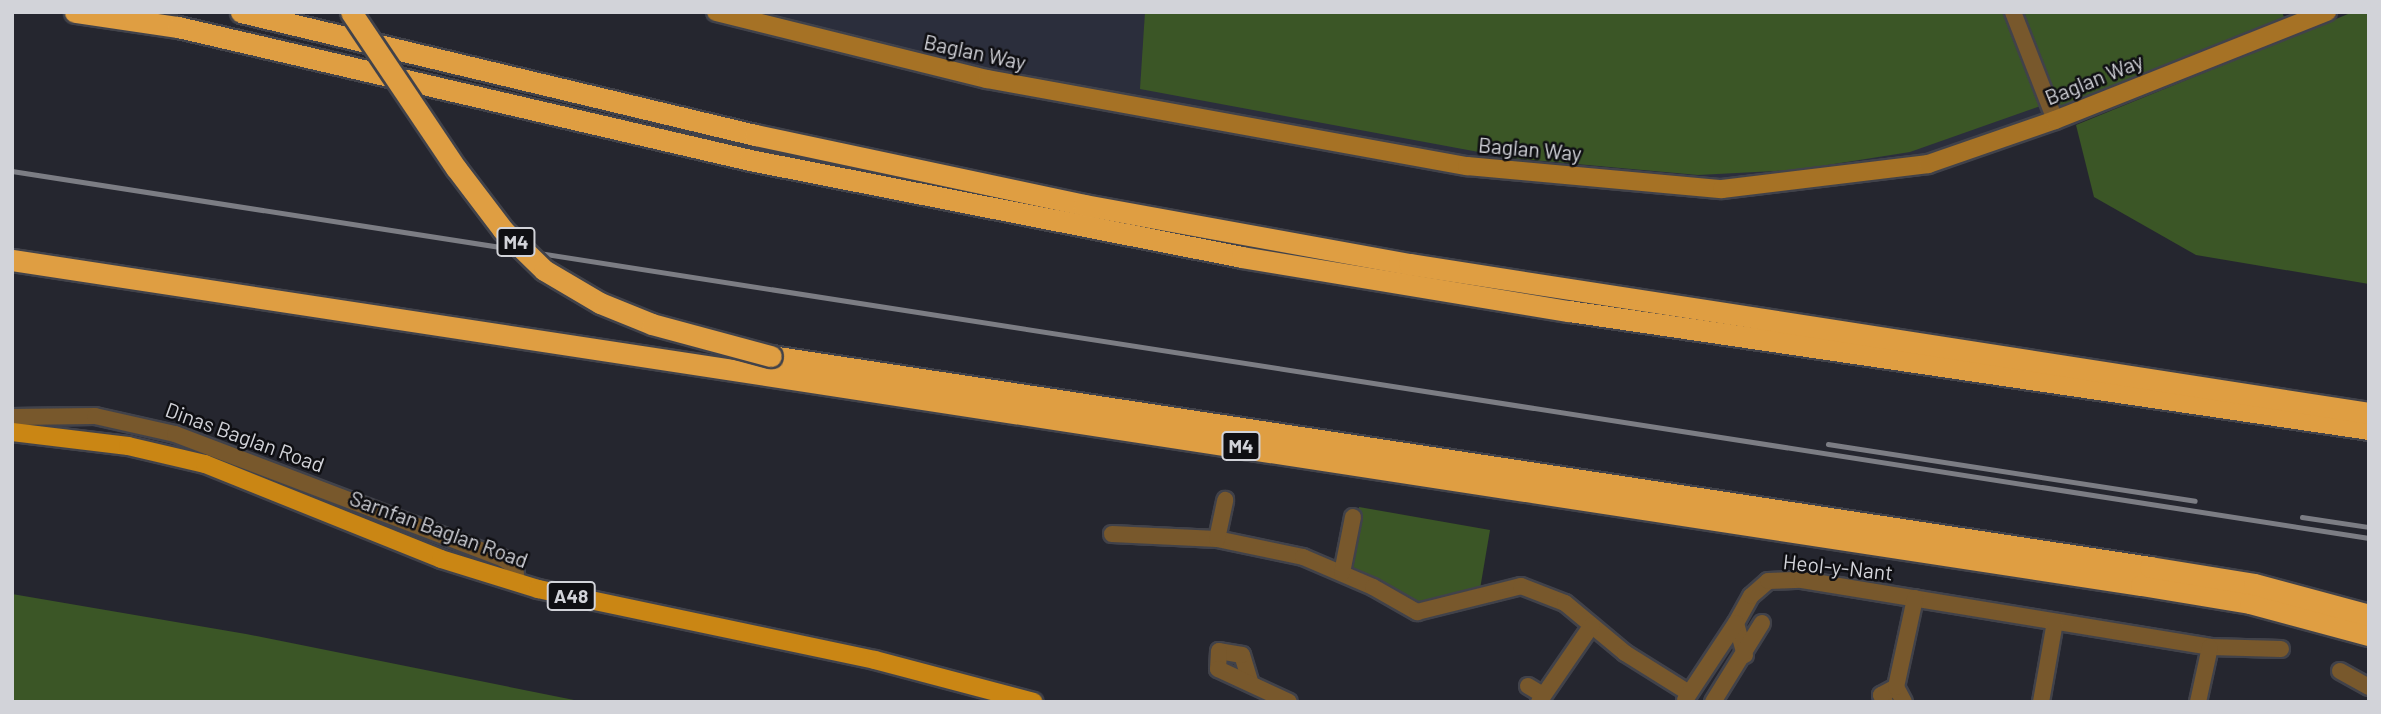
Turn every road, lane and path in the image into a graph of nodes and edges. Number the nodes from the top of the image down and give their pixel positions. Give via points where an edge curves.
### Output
1 (75, 12) edge
2 (242, 12) edge
3 (351, 12) edge
4 (716, 12) edge
5 (2013, 12) edge
6 (2327, 12) edge
7 (2055, 120) junction
8 (12, 260) edge
9 (2369, 412) edge
10 (12, 417) edge
11 (2369, 429) edge
12 (12, 432) edge
13 (1225, 500) dead end
14 (1353, 517) dead end
15 (1112, 534) dead end
16 (1217, 540) junction
17 (1342, 573) junction
18 (517, 582) junction
19 (1915, 597) junction
20 (2369, 615) edge
21 (2055, 622) junction
22 (1736, 623) junction
23 (1762, 623) dead end
24 (1592, 625) junction
25 (2369, 635) edge
26 (2210, 647) junction
27 (2281, 649) dead end
28 (1745, 654) junction
29 (2340, 671) dead end
30 (1250, 681) dead end
31 (1528, 686) dead end
32 (1896, 687) junction
33 (2369, 687) edge
34 (1687, 697) edge
35 (1541, 698) edge
36 (1031, 701) edge
37 (1289, 702) edge
38 (1713, 702) edge
39 (1885, 702) edge
40 (1904, 702) edge
41 (2041, 702) edge
42 (2198, 702) edge

1 - 11 highway via 192,30 750,160 1229,255 1583,313
2 - 9 highway via 729,129 1084,205 1409,264
3 - 20 highway, M4, bridge via 503,230 544,270 600,303 652,324 771,356 2150,567 2254,584
4 - 7 street, Baglan Way via 987,79 1467,166 1722,189 1928,164
5 - 7 street
6 - 7 street, Baglan Way
8 - 25 highway, M4 via 2113,580 2250,603
10 - 18 street, Dinas Baglan Road via 95,416 175,434 502,558 515,566
12 - 18 main road, Sarnfan Baglan Road / A48 via 128,446 205,464 441,559
13 - 16 street
14 - 17 street
15 - 16 street
16 - 17 street via 1303,557
17 - 24 street via 1417,612 1521,586 1565,603
18 - 36 main road, Sarnfan Baglan Road / A48 via 875,660
19 - 21 street, Heol-y-Nant
19 - 22 street, Heol-y-Nant via 1802,580 1768,581 1751,596
19 - 32 street, Heol-y-Nant
21 - 26 street, Heol-y-Nant
21 - 41 street
22 - 28 street
22 - 34 street, Heol-y-Nant
23 - 28 street
24 - 34 street
24 - 35 street
26 - 27 street, Heol-y-Nant
26 - 42 street
28 - 38 street
29 - 33 street
30 - 37 street
31 - 35 street
32 - 39 street, Heol-y-Nant via 1881,695
32 - 40 street

